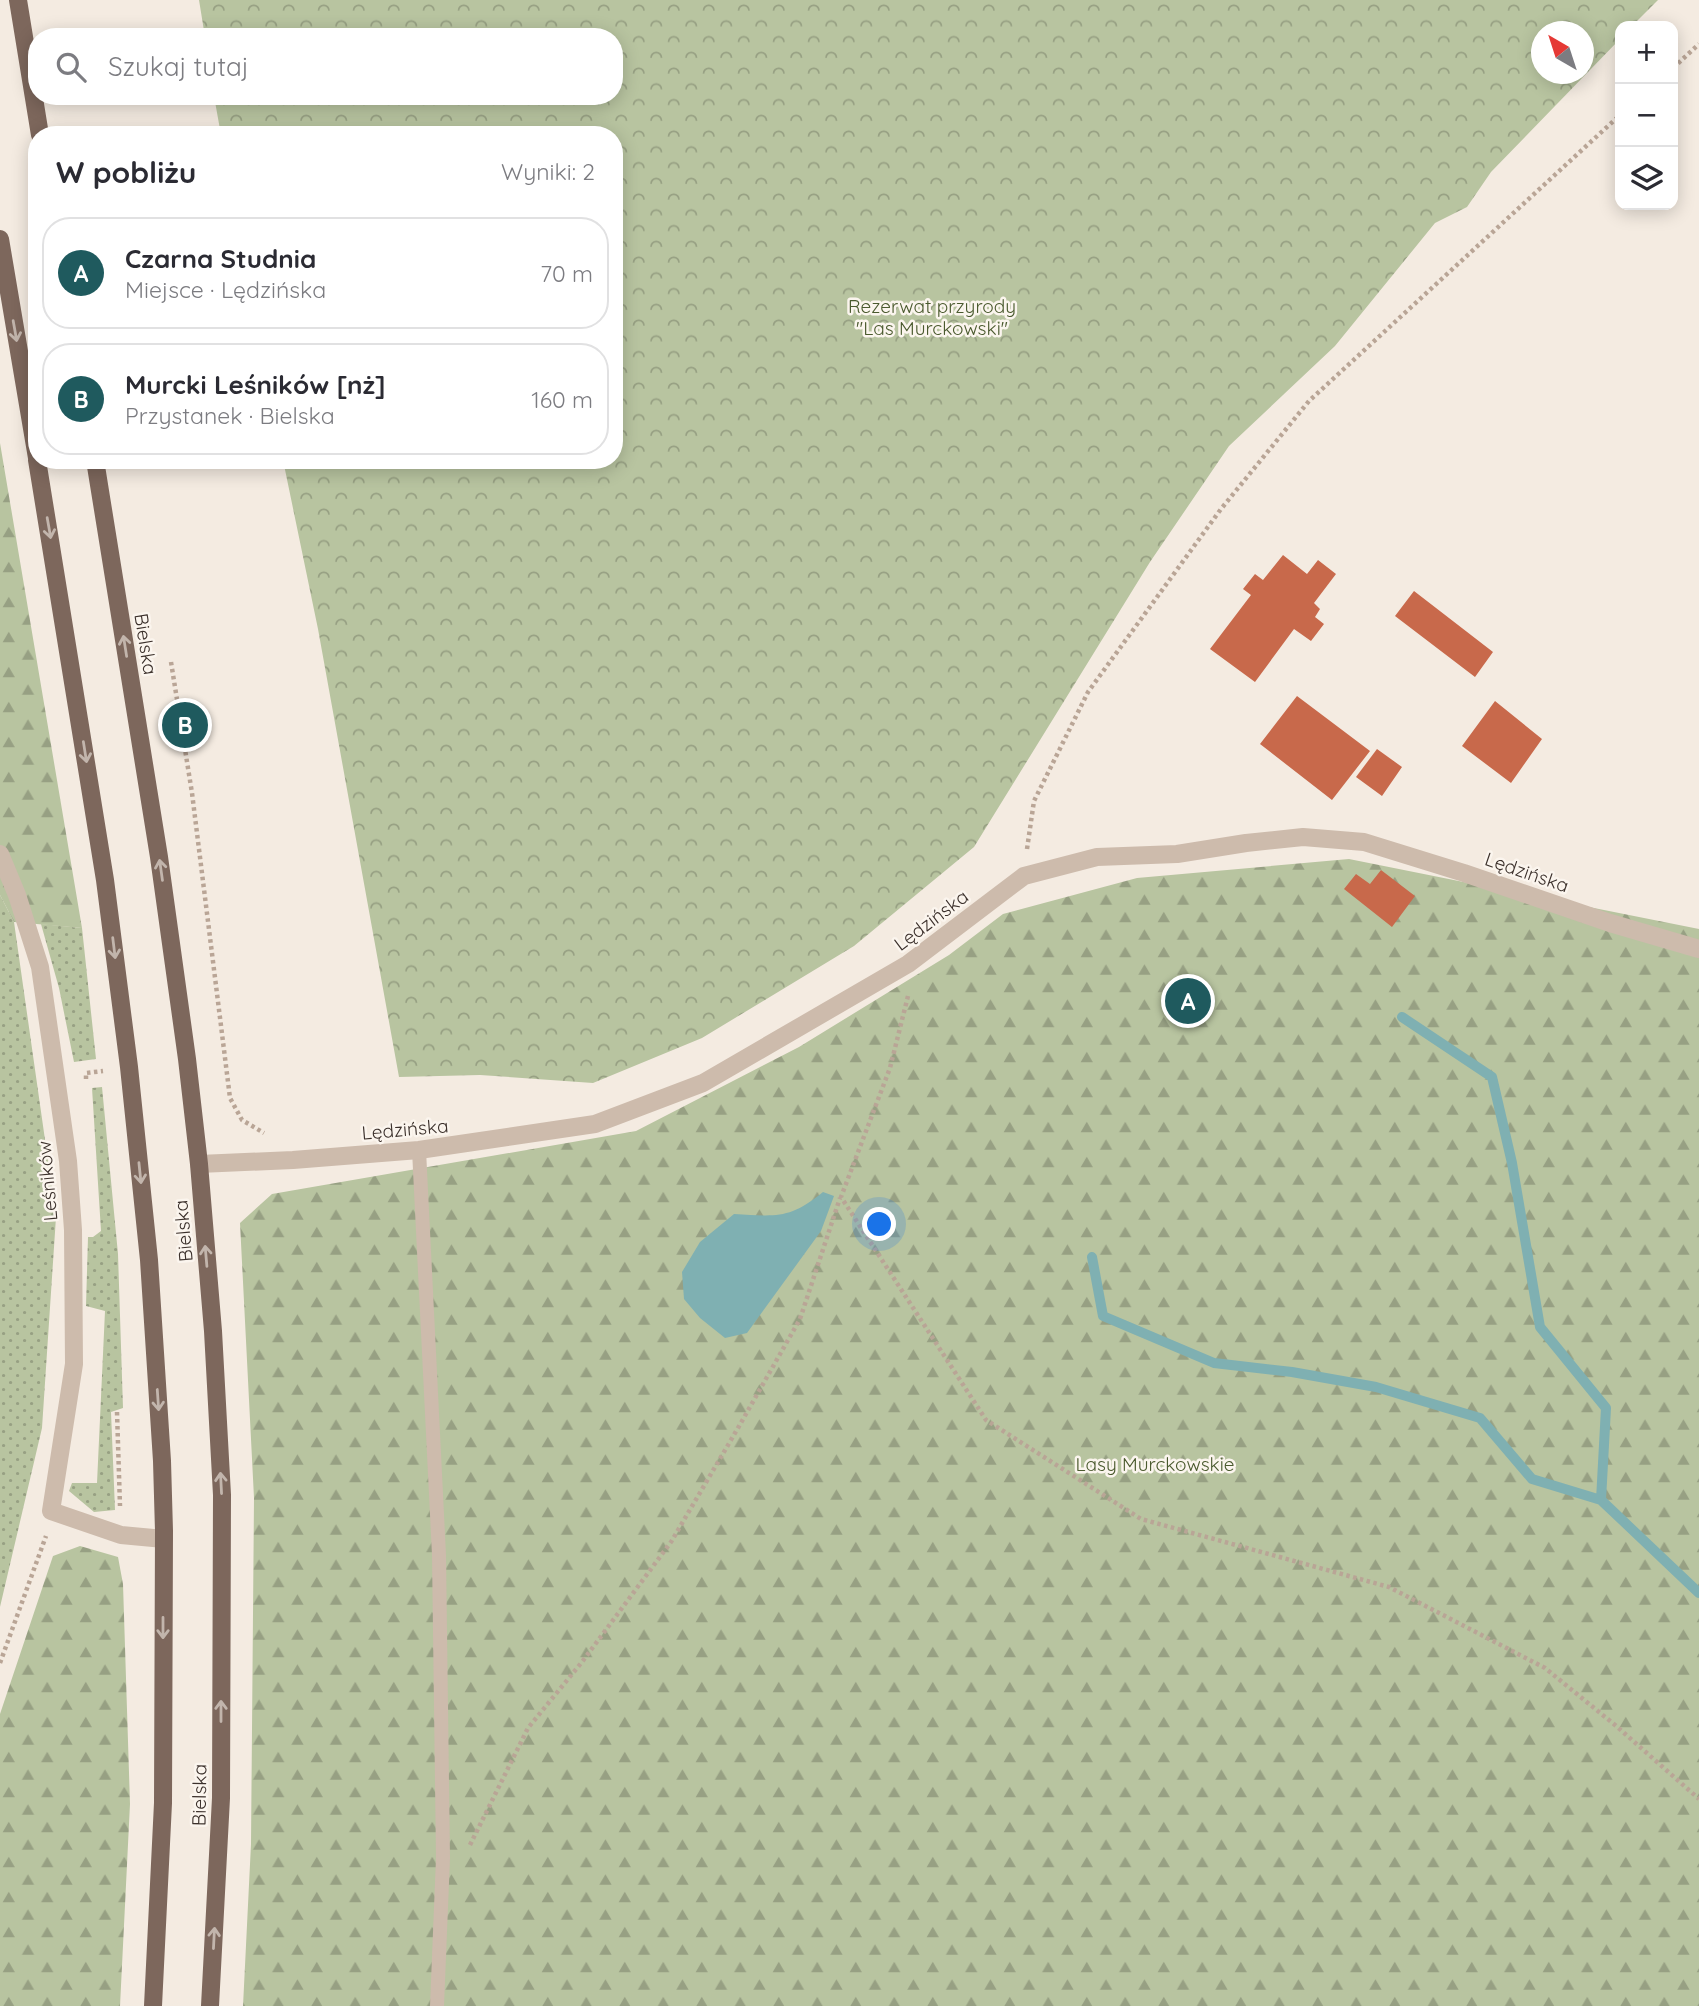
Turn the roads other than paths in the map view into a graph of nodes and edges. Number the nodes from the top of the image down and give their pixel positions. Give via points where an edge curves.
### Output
1 (18, 0) edge
2 (28, 61) edge
3 (35, 105) edge
4 (39, 126) edge
5 (0, 239) edge
6 (28, 405) edge
7 (39, 469) edge
8 (96, 469) edge
9 (0, 854) edge
10 (1699, 949) edge
11 (419, 1150) junction
12 (199, 1164) junction
13 (163, 1539) junction
14 (153, 2006) edge
15 (211, 2006) edge
16 (437, 2006) edge

1 - 2 main road
3 - 4 main road
5 -> 6 main road, Bielska
7 -> 13 main road, Bielska via 105,880 129,1067 149,1259
12 -> 8 main road, Bielska via 159,857
9 - 13 street, Leśników via 40,967 68,1161 74,1364 51,1511 121,1535
10 - 11 street, Lędzińska via 1364,842 1303,837 1177,854 1097,857 1024,876 908,964 703,1083 595,1124
11 - 12 street, Lędzińska
11 - 16 lane via 439,1555 443,1858
15 -> 12 main road, Bielska via 221,1798 222,1495
13 -> 14 main road, Bielska via 163,1803

